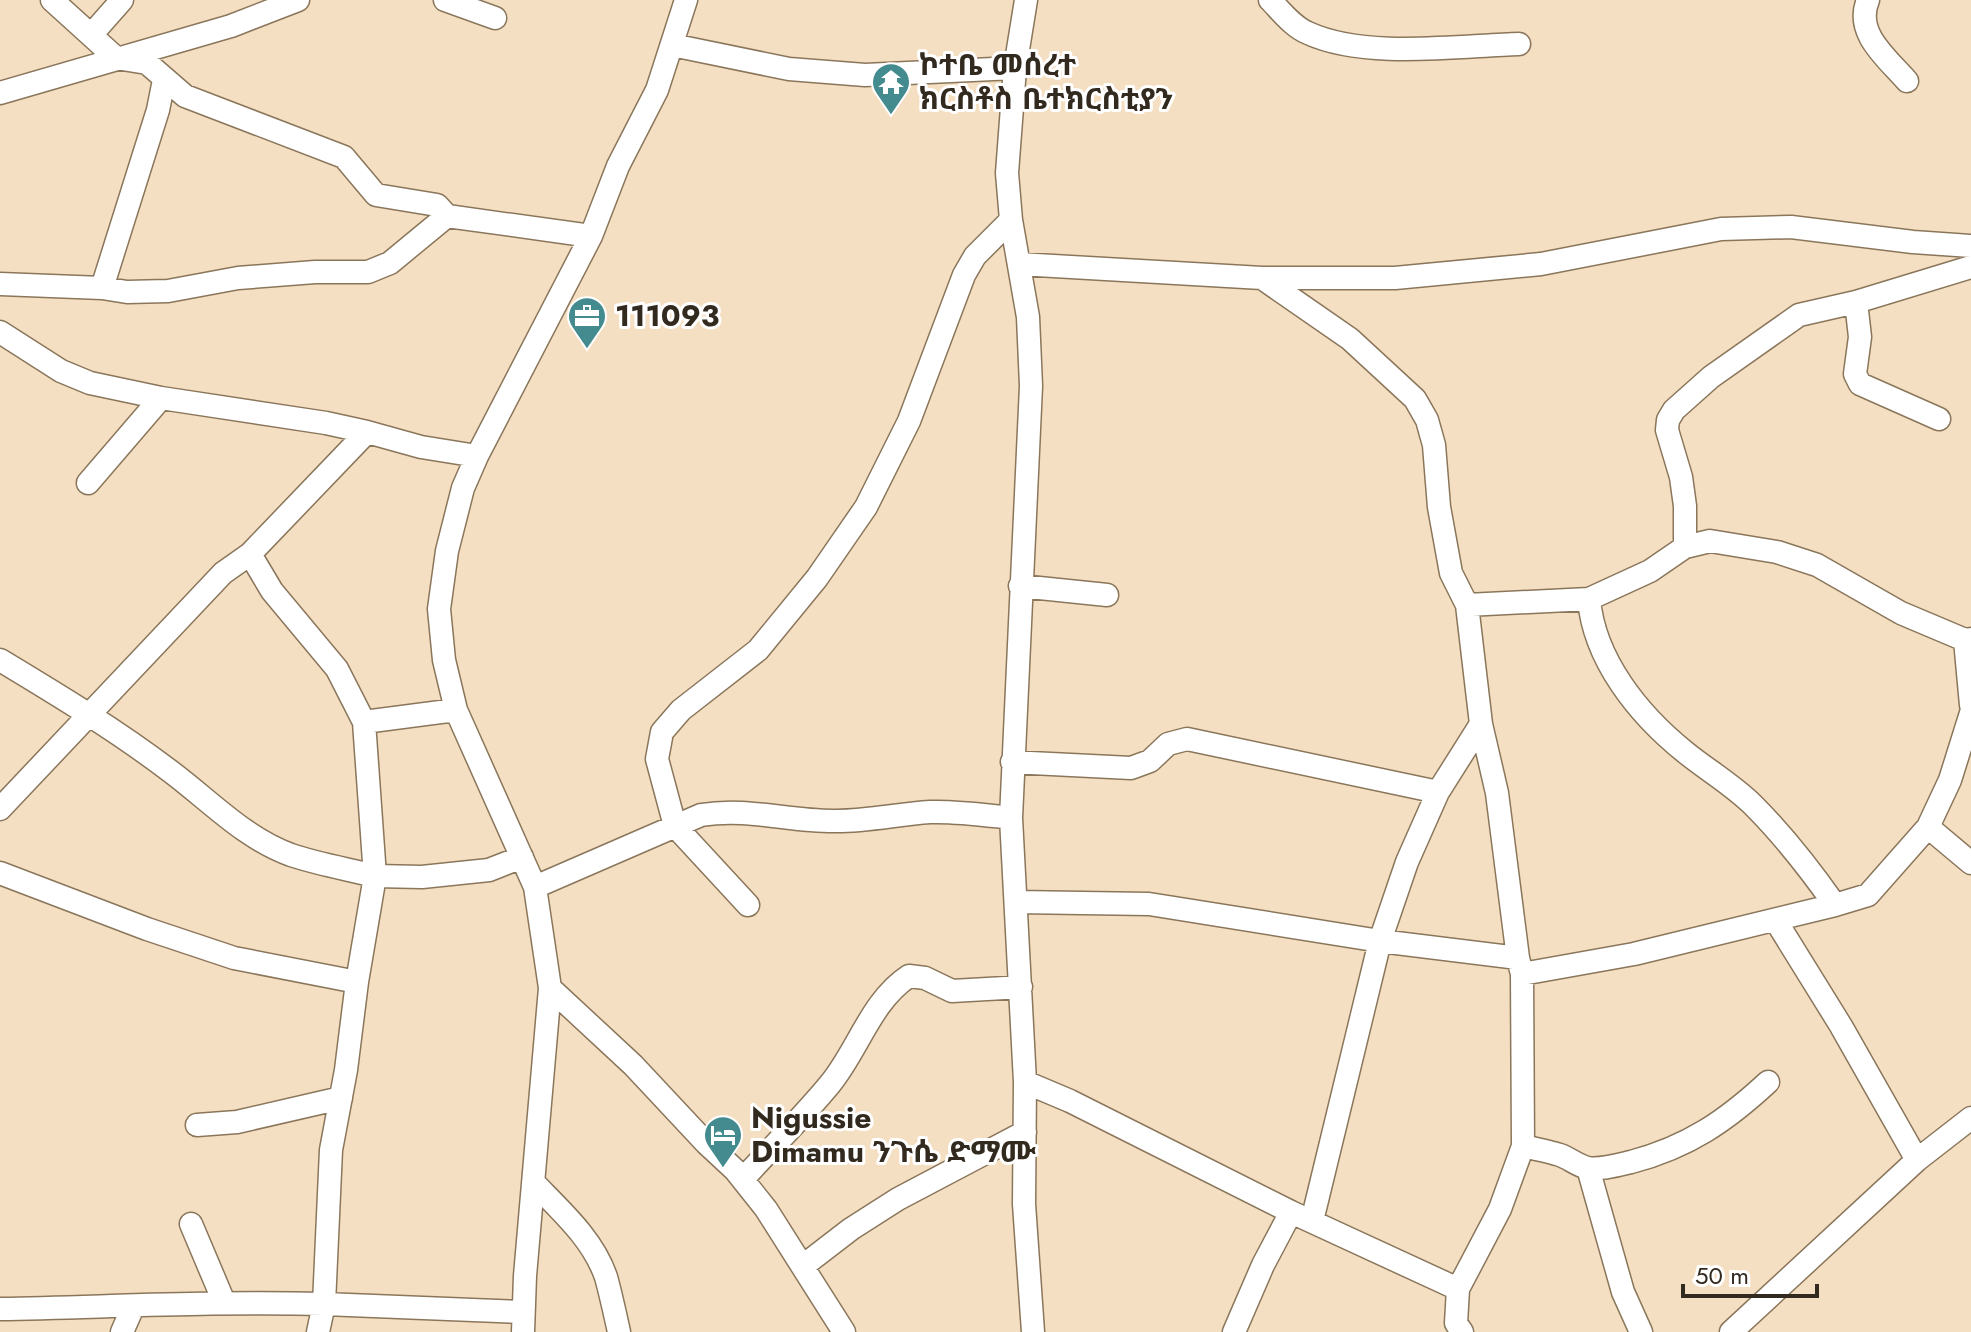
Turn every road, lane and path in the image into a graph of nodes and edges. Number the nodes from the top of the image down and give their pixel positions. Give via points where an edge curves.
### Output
1 (52, 0) edge
2 (122, 0) edge
3 (298, 0) edge
4 (445, 0) edge
5 (686, 0) edge
6 (1026, 0) edge
7 (1270, 0) edge
8 (1868, 0) edge
9 (495, 18) dead end
10 (92, 34) junction
11 (1519, 44) dead end
12 (672, 45) junction
13 (116, 58) junction
14 (1015, 68) junction
15 (164, 80) junction
16 (1907, 81) dead end
17 (0, 93) edge
18 (447, 216) junction
19 (1011, 220) junction
20 (591, 236) junction
21 (1971, 246) edge
22 (1019, 264) junction
23 (1971, 267) edge
24 (1262, 278) junction
25 (0, 284) edge
26 (102, 288) junction
27 (1856, 302) junction
28 (0, 332) edge
29 (161, 398) junction
30 (1939, 419) dead end
31 (367, 432) junction
32 (477, 456) junction
33 (88, 483) dead end
34 (1685, 547) junction
35 (250, 554) junction
36 (1020, 586) junction
37 (1107, 595) dead end
38 (1589, 599) junction
39 (1467, 605) junction
40 (1968, 639) edge
41 (0, 660) edge
42 (1971, 705) edge
43 (456, 710) junction
44 (1971, 713) edge
45 (90, 715) junction
46 (364, 722) junction
47 (1481, 724) junction
48 (1012, 762) junction
49 (1438, 792) junction
50 (0, 809) edge
51 (1011, 818) junction
52 (675, 826) junction
53 (1928, 827) junction
54 (522, 857) junction
55 (1971, 863) edge
56 (0, 873) edge
57 (375, 876) junction
58 (535, 887) junction
59 (1016, 902) junction
60 (748, 905) dead end
61 (1835, 905) junction
62 (1776, 921) junction
63 (1380, 941) junction
64 (1520, 966) junction
65 (357, 982) junction
66 (1021, 987) junction
67 (550, 988) junction
68 (1025, 1082) junction
69 (1768, 1082) dead end
70 (341, 1098) junction
71 (1971, 1118) edge
72 (197, 1125) dead end
73 (1025, 1132) junction
74 (1523, 1146) junction
75 (1917, 1160) junction
76 (1588, 1168) junction
77 (743, 1179) junction
78 (534, 1183) junction
79 (1291, 1212) junction
80 (1312, 1221) junction
81 (191, 1224) dead end
82 (803, 1266) junction
83 (1458, 1289) junction
84 (224, 1302) junction
85 (324, 1304) junction
86 (133, 1307) junction
87 (0, 1309) edge
88 (523, 1322) edge
89 (122, 1332) edge
90 (318, 1332) edge
91 (619, 1332) edge
92 (844, 1332) edge
93 (1033, 1332) edge
94 (1234, 1332) edge
95 (1462, 1332) edge
96 (1641, 1332) edge
97 (1731, 1332) edge

1 - 10 street
2 - 10 street
3 - 13 street via 231,26
4 - 9 street
5 - 12 street
6 - 14 street
7 - 11 street via 1307,33 1338,42 1379,49
8 - 16 street via 1867,34
10 - 13 street
12 - 14 street via 789,69 865,75
12 - 20 street
13 - 15 street via 147,63
13 - 17 street
14 - 19 street via 1007,173
15 - 18 street via 185,96 344,157 376,195 437,205
15 - 26 street
18 - 20 street
18 - 26 street via 390,263 368,272 238,278 168,291
19 - 22 street
19 - 52 street via 964,275 909,421 866,507 758,650 681,710 662,732 657,759
20 - 32 street
21 - 24 street via 1791,227 1721,229 1541,264 1395,278
22 - 24 street
22 - 36 street via 1031,386
23 - 27 street
24 - 39 street via 1350,339 1415,399 1434,445 1451,573
25 - 26 street
27 - 30 street via 1860,337 1855,374 1860,384
27 - 34 street via 1799,315 1674,410 1667,430 1681,477
28 - 29 street via 90,383
29 - 31 street
29 - 33 street
31 - 32 street
31 - 35 street
32 - 43 street via 447,551 439,609
34 - 38 street via 1650,571
34 - 40 street via 1710,541 1817,565 1901,613
35 - 45 street via 223,573
35 - 46 street via 272,591 337,669
36 - 37 street
36 - 48 street
38 - 39 street
38 - 61 street via 1591,622 1607,659 1649,719 1750,803 1800,855
39 - 47 street
40 - 42 street
41 - 45 street
43 - 46 street
43 - 54 street
44 - 53 street
45 - 50 street
45 - 57 street via 264,841 290,854
46 - 57 street
47 - 49 street
47 - 64 street via 1497,793
48 - 49 street via 1131,768 1150,761 1168,744 1187,739
48 - 51 street
49 - 63 street
51 - 52 street via 932,812 794,820 728,810
51 - 59 street
52 - 58 street
52 - 60 street
53 - 55 street
53 - 61 street via 1868,895
54 - 57 street via 489,870
54 - 58 street
56 - 65 street via 234,958
57 - 65 street
58 - 67 street
59 - 63 street via 1149,904
59 - 66 street
61 - 62 street
62 - 64 street via 1634,954
62 - 75 street
63 - 64 street
63 - 80 street
64 - 74 street
65 - 70 street
66 - 68 street
66 - 77 street via 952,991 909,976 896,984 832,1082
67 - 77 street
67 - 78 street
68 - 73 street
68 - 79 street
69 - 76 street via 1712,1129 1680,1145 1611,1167
70 - 72 street via 237,1122
70 - 85 street via 331,1150
71 - 75 street
73 - 82 street via 898,1199
73 - 93 street
74 - 76 street
74 - 83 street via 1500,1209
75 - 97 street
76 - 96 street via 1623,1292
77 - 82 street
78 - 88 street
78 - 91 street via 590,1247 605,1275
79 - 80 street
79 - 94 street
80 - 83 street
81 - 84 street
82 - 92 street
83 - 95 street via 1456,1323
84 - 85 street
84 - 86 street
85 - 88 street
85 - 90 street
86 - 87 street
86 - 89 street

